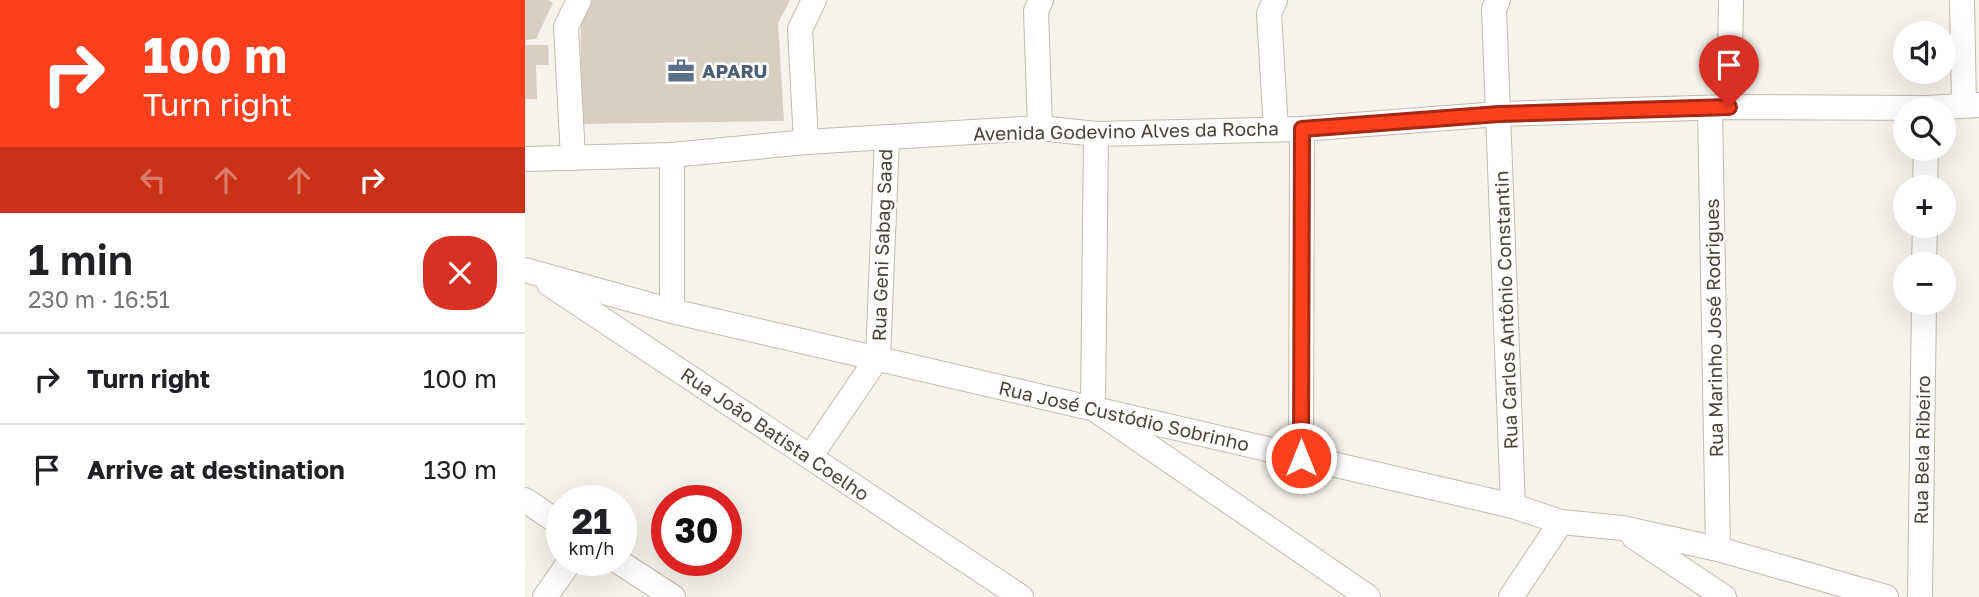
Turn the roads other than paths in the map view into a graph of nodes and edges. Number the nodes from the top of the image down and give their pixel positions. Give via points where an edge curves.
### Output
1 (579, 0) edge
2 (814, 0) edge
3 (1041, 0) edge
4 (1275, 0) edge
5 (1498, 0) edge
6 (1731, 0) edge
7 (1962, 0) edge
8 (1972, 105) edge
9 (1720, 108) junction
10 (1893, 109) edge
11 (1499, 114) junction
12 (1040, 128) junction
13 (1276, 129) junction
14 (1302, 129) junction
15 (1096, 134) junction
16 (887, 138) junction
17 (806, 142) junction
18 (672, 155) junction
19 (573, 158) junction
20 (525, 159) edge
21 (527, 270) edge
22 (671, 311) junction
23 (1924, 315) edge
24 (878, 357) junction
25 (1093, 408) junction
26 (810, 457) junction
27 (1301, 458) junction
28 (525, 500) edge
29 (1513, 506) junction
30 (546, 514) edge
31 (1561, 522) junction
32 (1622, 528) junction
33 (1718, 549) junction
34 (637, 574) edge
35 (560, 576) edge
36 (545, 597) edge
37 (673, 597) edge
38 (1021, 597) edge
39 (1368, 597) edge
40 (1511, 597) edge
41 (1724, 597) edge
42 (1886, 597) edge
43 (1920, 597) edge

1 - 19 street via 566,27
2 - 17 street via 800,29
3 - 12 street via 1035,11
4 - 13 street via 1269,14
5 - 11 street, Rua Carlos Antônio Constantin via 1494,9
6 - 9 street, Rua Marinho José Rodrigues
7 - 8 street
9 - 10 street, Avenida Godevino Alves da Rocha
9 - 11 street, Avenida Godevino Alves da Rocha
9 - 33 street, Rua Marinho José Rodrigues
11 - 14 street, Avenida Godevino Alves da Rocha
11 - 29 street, Rua Carlos Antônio Constantin
12 - 15 street, Avenida Godevino Alves da Rocha
12 - 16 street, Avenida Godevino Alves da Rocha
13 - 14 street, Avenida Godevino Alves da Rocha
13 - 15 street, Avenida Godevino Alves da Rocha
14 - 27 street
15 - 25 street
16 - 17 street, Avenida Godevino Alves da Rocha
16 - 24 street, Rua Geni Sabag Saad
17 - 18 street, Avenida Godevino Alves da Rocha
18 - 19 street, Avenida Godevino Alves da Rocha
18 - 22 street
19 - 20 street, Avenida Godevino Alves da Rocha
21 - 22 street, Rua José Custódio Sobrinho
21 - 26 street, Rua João Batista Coelho
22 - 24 street, Rua José Custódio Sobrinho
23 - 43 street, Rua Bela Ribeiro
24 - 25 street, Rua José Custódio Sobrinho
24 - 26 street, Rua Geni Sabag Saad
25 - 27 street, Rua José Custódio Sobrinho
25 - 39 street
26 - 38 street, Rua João Batista Coelho
27 - 29 street, Rua José Custódio Sobrinho
28 - 30 street
29 - 31 street, Rua José Custódio Sobrinho
31 - 32 street, Rua José Custódio Sobrinho
31 - 40 street
32 - 33 street, Rua José Custódio Sobrinho
32 - 41 street
33 - 42 street, Rua José Custódio Sobrinho
34 - 37 street
35 - 36 street

